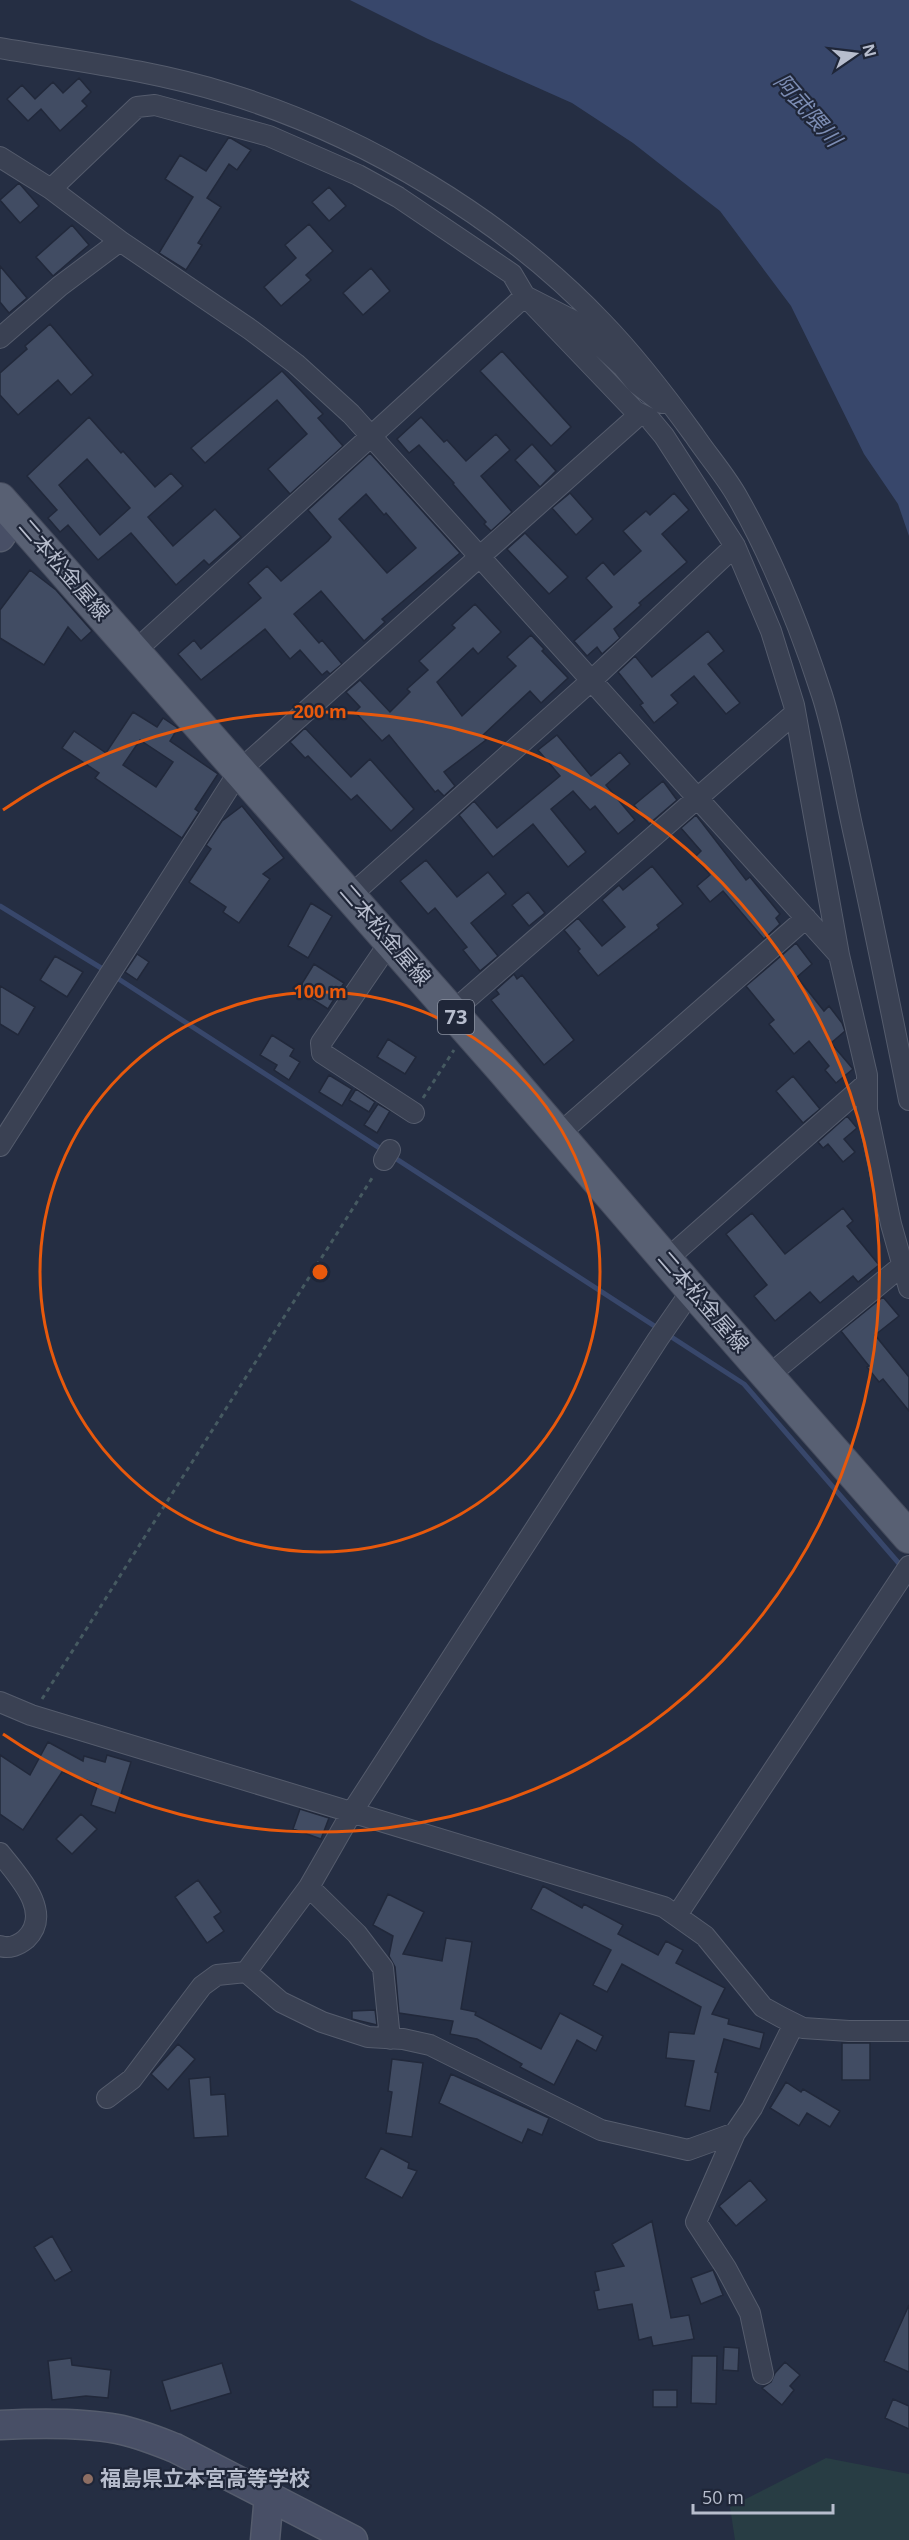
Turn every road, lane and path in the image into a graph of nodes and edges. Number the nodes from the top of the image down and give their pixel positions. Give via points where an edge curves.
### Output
1 (0, 48) edge
2 (0, 157) edge
3 (51, 189) junction
4 (120, 240) junction
5 (525, 296) junction
6 (0, 338) edge
7 (675, 408) junction
8 (640, 414) junction
9 (370, 437) junction
10 (5, 517) edge
11 (735, 546) junction
12 (478, 556) junction
13 (135, 651) junction
14 (592, 680) junction
15 (795, 713) junction
16 (240, 770) junction
17 (699, 799) junction
18 (350, 896) junction
19 (806, 918) junction
20 (390, 942) junction
21 (839, 955) junction
22 (459, 1021) junction
23 (867, 1083) junction
24 (909, 1100) edge
25 (414, 1113) joint
26 (559, 1134) junction
27 (0, 1146) edge
28 (387, 1155) dead end
29 (666, 1260) junction
30 (903, 1265) junction
31 (909, 1288) edge
32 (692, 1290) junction
33 (768, 1376) junction
34 (909, 1537) edge
35 (906, 1570) edge
36 (0, 1702) edge
37 (31, 1715) junction
38 (352, 1812) junction
39 (0, 1853) edge
40 (309, 1887) junction
41 (677, 1915) junction
42 (0, 1946) edge
43 (246, 1972) junction
44 (794, 2024) junction
45 (909, 2031) edge
46 (390, 2038) junction
47 (107, 2098) dead end
48 (735, 2133) junction
49 (763, 2374) dead end
50 (0, 2425) edge
51 (268, 2495) junction
52 (265, 2540) edge
53 (353, 2540) edge

1 - 7 street via 170,78 228,93 376,154 459,205 562,283 625,347
2 - 3 street
3 - 4 street
3 - 5 street via 136,107 155,105 269,135 358,175 512,273
4 - 6 street
4 - 9 street via 296,364 351,414
5 - 7 street via 572,320 636,383 668,408
5 - 8 street
5 - 9 street
7 - 24 street via 737,496 767,554 823,698
8 - 11 street via 650,418 664,436
8 - 12 street
9 - 12 street
9 - 13 street
10 - 13 main road, 二本松金屋線 / 73
11 - 14 street
11 - 15 street via 771,631
12 - 14 street
12 - 16 street
13 - 16 main road, 二本松金屋線 / 73
14 - 17 street
14 - 18 street
15 - 17 street
15 - 21 street
16 - 18 main road, 二本松金屋線 / 73
16 - 27 street
17 - 19 street
17 - 22 street
18 - 20 main road, 二本松金屋線 / 73
19 - 21 street
19 - 26 street
20 - 22 main road, 二本松金屋線 / 73
20 - 25 street via 321,1043 322,1053
21 - 23 street
22 - 25 path
22 - 26 main road, 二本松金屋線 / 73
23 - 29 street
23 - 30 street via 867,1110
26 - 29 main road, 二本松金屋線 / 73
28 - 37 path
29 - 32 main road, 二本松金屋線 / 73
30 - 31 street
30 - 33 street
32 - 33 main road, 二本松金屋線 / 73
32 - 38 street
33 - 34 main road, 二本松金屋線 / 73
35 - 41 street
36 - 37 street
37 - 38 street
38 - 40 street
38 - 41 street via 651,1902
39 - 42 street via 33,1899 37,1919 31,1934 20,1944
40 - 43 street
40 - 46 street via 357,1934 383,1968
41 - 44 street via 710,1941 763,2007
43 - 46 street via 281,2002 322,2022 368,2037
43 - 47 street via 218,1974 202,1986 132,2079
44 - 45 street via 849,2031
44 - 48 street via 752,2108
46 - 48 street via 430,2045 601,2130 688,2150
48 - 49 street via 696,2222 750,2313
50 - 51 street via 88,2426 126,2431 175,2448
51 - 52 street
51 - 53 street

